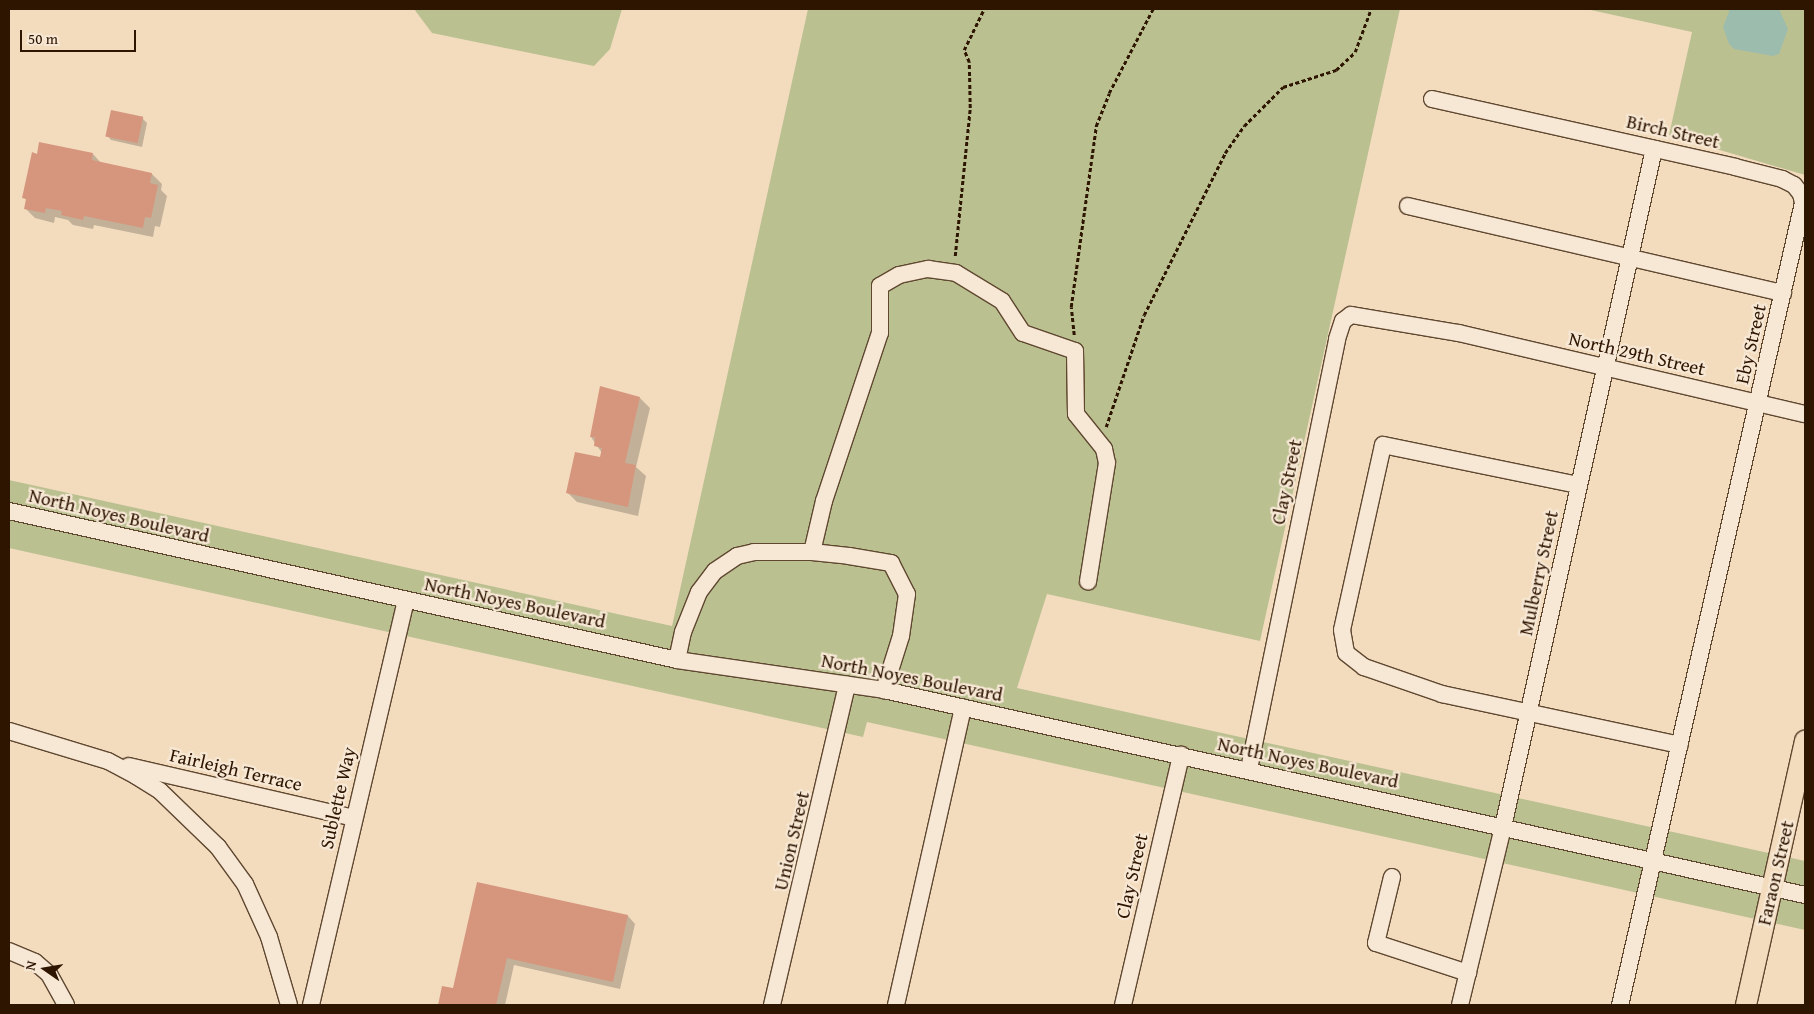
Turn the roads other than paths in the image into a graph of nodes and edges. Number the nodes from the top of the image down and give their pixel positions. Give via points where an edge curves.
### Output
1 (1432, 99) dead end
2 (1654, 148) junction
3 (1408, 206) dead end
4 (1630, 257) junction
5 (1783, 293) junction
6 (1459, 333) joint
7 (1604, 367) junction
8 (1758, 403) junction
9 (1805, 414) edge
10 (1578, 486) junction
11 (9, 512) edge
12 (812, 552) junction
13 (1088, 581) dead end
14 (406, 600) junction
15 (677, 660) junction
16 (847, 685) junction
17 (884, 690) junction
18 (964, 707) junction
19 (1528, 713) junction
20 (9, 731) edge
21 (1805, 741) edge
22 (1680, 746) junction
23 (1181, 755) junction
24 (108, 761) junction
25 (1249, 769) junction
26 (354, 818) junction
27 (1503, 827) junction
28 (1654, 860) junction
29 (1392, 877) dead end
30 (1773, 888) junction
31 (1805, 895) edge
32 (9, 951) edge
33 (1468, 973) junction
34 (66, 1005) edge
35 (289, 1005) edge
36 (311, 1005) edge
37 (772, 1005) edge
38 (896, 1005) edge
39 (1122, 1005) edge
40 (1460, 1005) edge
41 (1620, 1005) edge
42 (1746, 1005) edge

1 - 2 street, Birch Street
2 - 4 street, Mulberry Street
2 - 5 street, Birch Street via 1735,166 1794,185 1803,204
3 - 4 street
4 - 5 street
4 - 7 street, Mulberry Street
5 - 8 street, Eby Street
6 - 7 street, North 29th Street
6 - 25 street, Clay Street via 1360,315 1351,315 1343,321
7 - 8 street, North 29th Street
7 - 10 street, Mulberry Street
8 - 9 street, North 29th Street
8 - 22 street, Eby Street
10 - 19 street, Mulberry Street
10 - 19 street via 1383,445 1357,561 1342,630 1346,653 1364,667 1442,694
11 - 14 street, North Noyes Boulevard
12 - 13 street via 824,501 880,333 880,286 900,275 928,269 956,273 1002,301 1023,333 1076,352 1076,414 1099,444 1107,463
12 - 15 street via 754,552 737,556 715,571 699,592 683,632
12 - 17 street via 890,563 907,594 901,636
14 - 15 street, North Noyes Boulevard
14 - 26 street, Sublette Way
15 - 16 street, North Noyes Boulevard
16 - 17 street, North Noyes Boulevard
16 - 37 street, Union Street
17 - 18 street, North Noyes Boulevard
18 - 23 street, North Noyes Boulevard
18 - 38 street
19 - 22 street
19 - 27 street, Mulberry Street
20 - 24 street
21 - 30 main road, Faraon Street
22 - 28 street, Eby Street
23 - 25 street, North Noyes Boulevard
23 - 39 street, Clay Street
24 - 26 street, Fairleigh Terrace
24 - 35 street via 160,790 218,847 245,884 269,937
25 - 27 street, North Noyes Boulevard
26 - 36 street, Sublette Way
27 - 28 street, North Noyes Boulevard
27 - 33 street, Mulberry Street
28 - 30 street, North Noyes Boulevard
28 - 41 street, Eby Street
29 - 33 street via 1376,943
30 - 31 street, North Noyes Boulevard
30 - 42 main road, Faraon Street
32 - 34 street via 35,962 49,974
33 - 40 street, Mulberry Street

